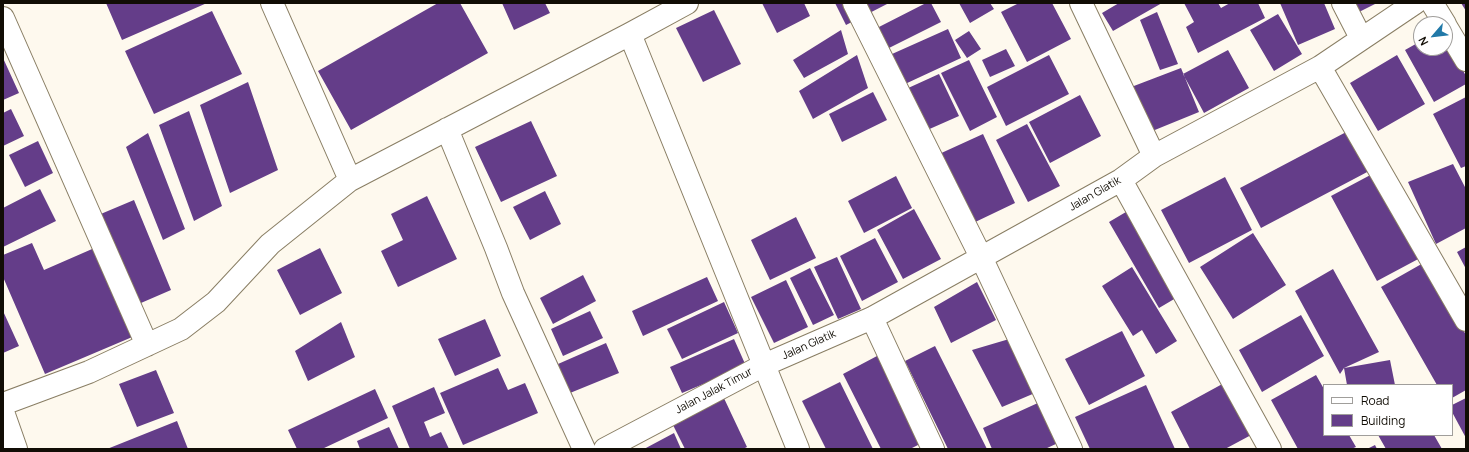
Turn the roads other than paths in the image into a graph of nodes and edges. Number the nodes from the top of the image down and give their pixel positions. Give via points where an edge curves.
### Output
1 (272, 3) edge
2 (687, 3) edge
3 (854, 3) edge
4 (1081, 3) edge
5 (1343, 3) edge
6 (1415, 3) edge
7 (1432, 3) edge
8 (1440, 16) edge
9 (3, 18) edge
10 (630, 34) junction
11 (1361, 38) junction
12 (1453, 38) edge
13 (1466, 60) edge
14 (1320, 67) junction
15 (447, 129) junction
16 (1154, 156) junction
17 (350, 180) junction
18 (1121, 180) junction
19 (981, 257) junction
20 (872, 318) junction
21 (1466, 320) edge
22 (147, 345) junction
23 (764, 365) junction
24 (3, 404) edge
25 (3, 412) edge
26 (16, 449) edge
27 (584, 449) edge
28 (605, 449) edge
29 (798, 449) edge
30 (933, 449) edge
31 (1071, 449) edge
32 (1270, 449) edge

1 - 17 street
2 - 10 street
3 - 19 street
4 - 16 street
5 - 11 street
6 - 11 street, Jalan Glatik
7 - 8 street
9 - 22 street
10 - 15 street
10 - 23 street
11 - 14 street, Jalan Glatik
12 - 13 street
14 - 16 street, Jalan Glatik
14 - 21 street
15 - 17 street
15 - 27 street via 513,293
16 - 18 street, Jalan Glatik
17 - 22 street via 270,244 216,302 181,329
18 - 19 street, Jalan Glatik
18 - 32 street
19 - 20 street, Jalan Glatik
19 - 31 street
20 - 23 street, Jalan Glatik
20 - 30 street
22 - 24 street via 88,372
23 - 28 street, Jalan Jalak Timur
23 - 29 street, Jalan Jalak Timur
25 - 26 street

